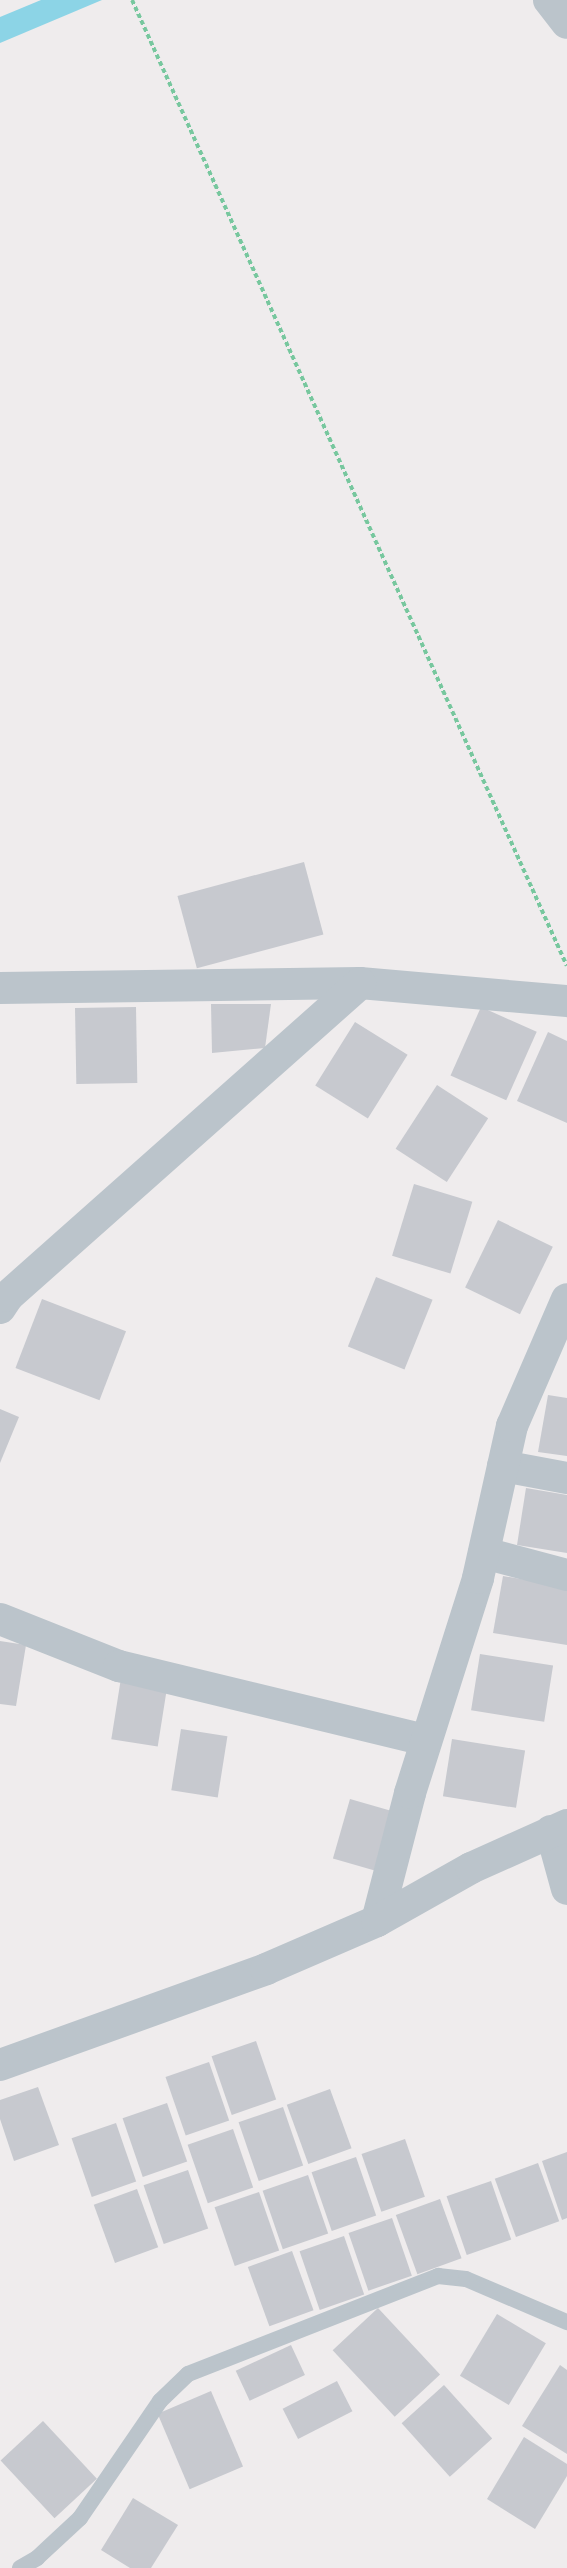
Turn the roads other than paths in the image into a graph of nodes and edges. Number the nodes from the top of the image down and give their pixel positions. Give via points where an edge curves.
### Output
1 (549, 0) edge
2 (567, 23) edge
3 (360, 983) junction
4 (0, 988) edge
5 (567, 1001) edge
6 (567, 1299) edge
7 (0, 1308) edge
8 (503, 1466) junction
9 (567, 1478) edge
10 (484, 1553) junction
11 (567, 1575) edge
12 (0, 1619) edge
13 (426, 1740) junction
14 (559, 1828) edge
15 (567, 1889) edge
16 (377, 1920) junction
17 (0, 2066) edge
18 (567, 2322) edge
19 (20, 2568) edge

1 - 2 street
3 - 4 street
3 - 5 street
3 - 7 street via 8,1296
6 - 8 street via 512,1426
8 - 9 street
8 - 10 street
10 - 11 street
10 - 13 street
12 - 13 street via 119,1666
13 - 16 street
14 - 15 street
14 - 16 street via 471,1868
16 - 17 street via 172,2005
18 - 19 lane via 466,2279 438,2276 188,2374 160,2401 80,2518 37,2558

